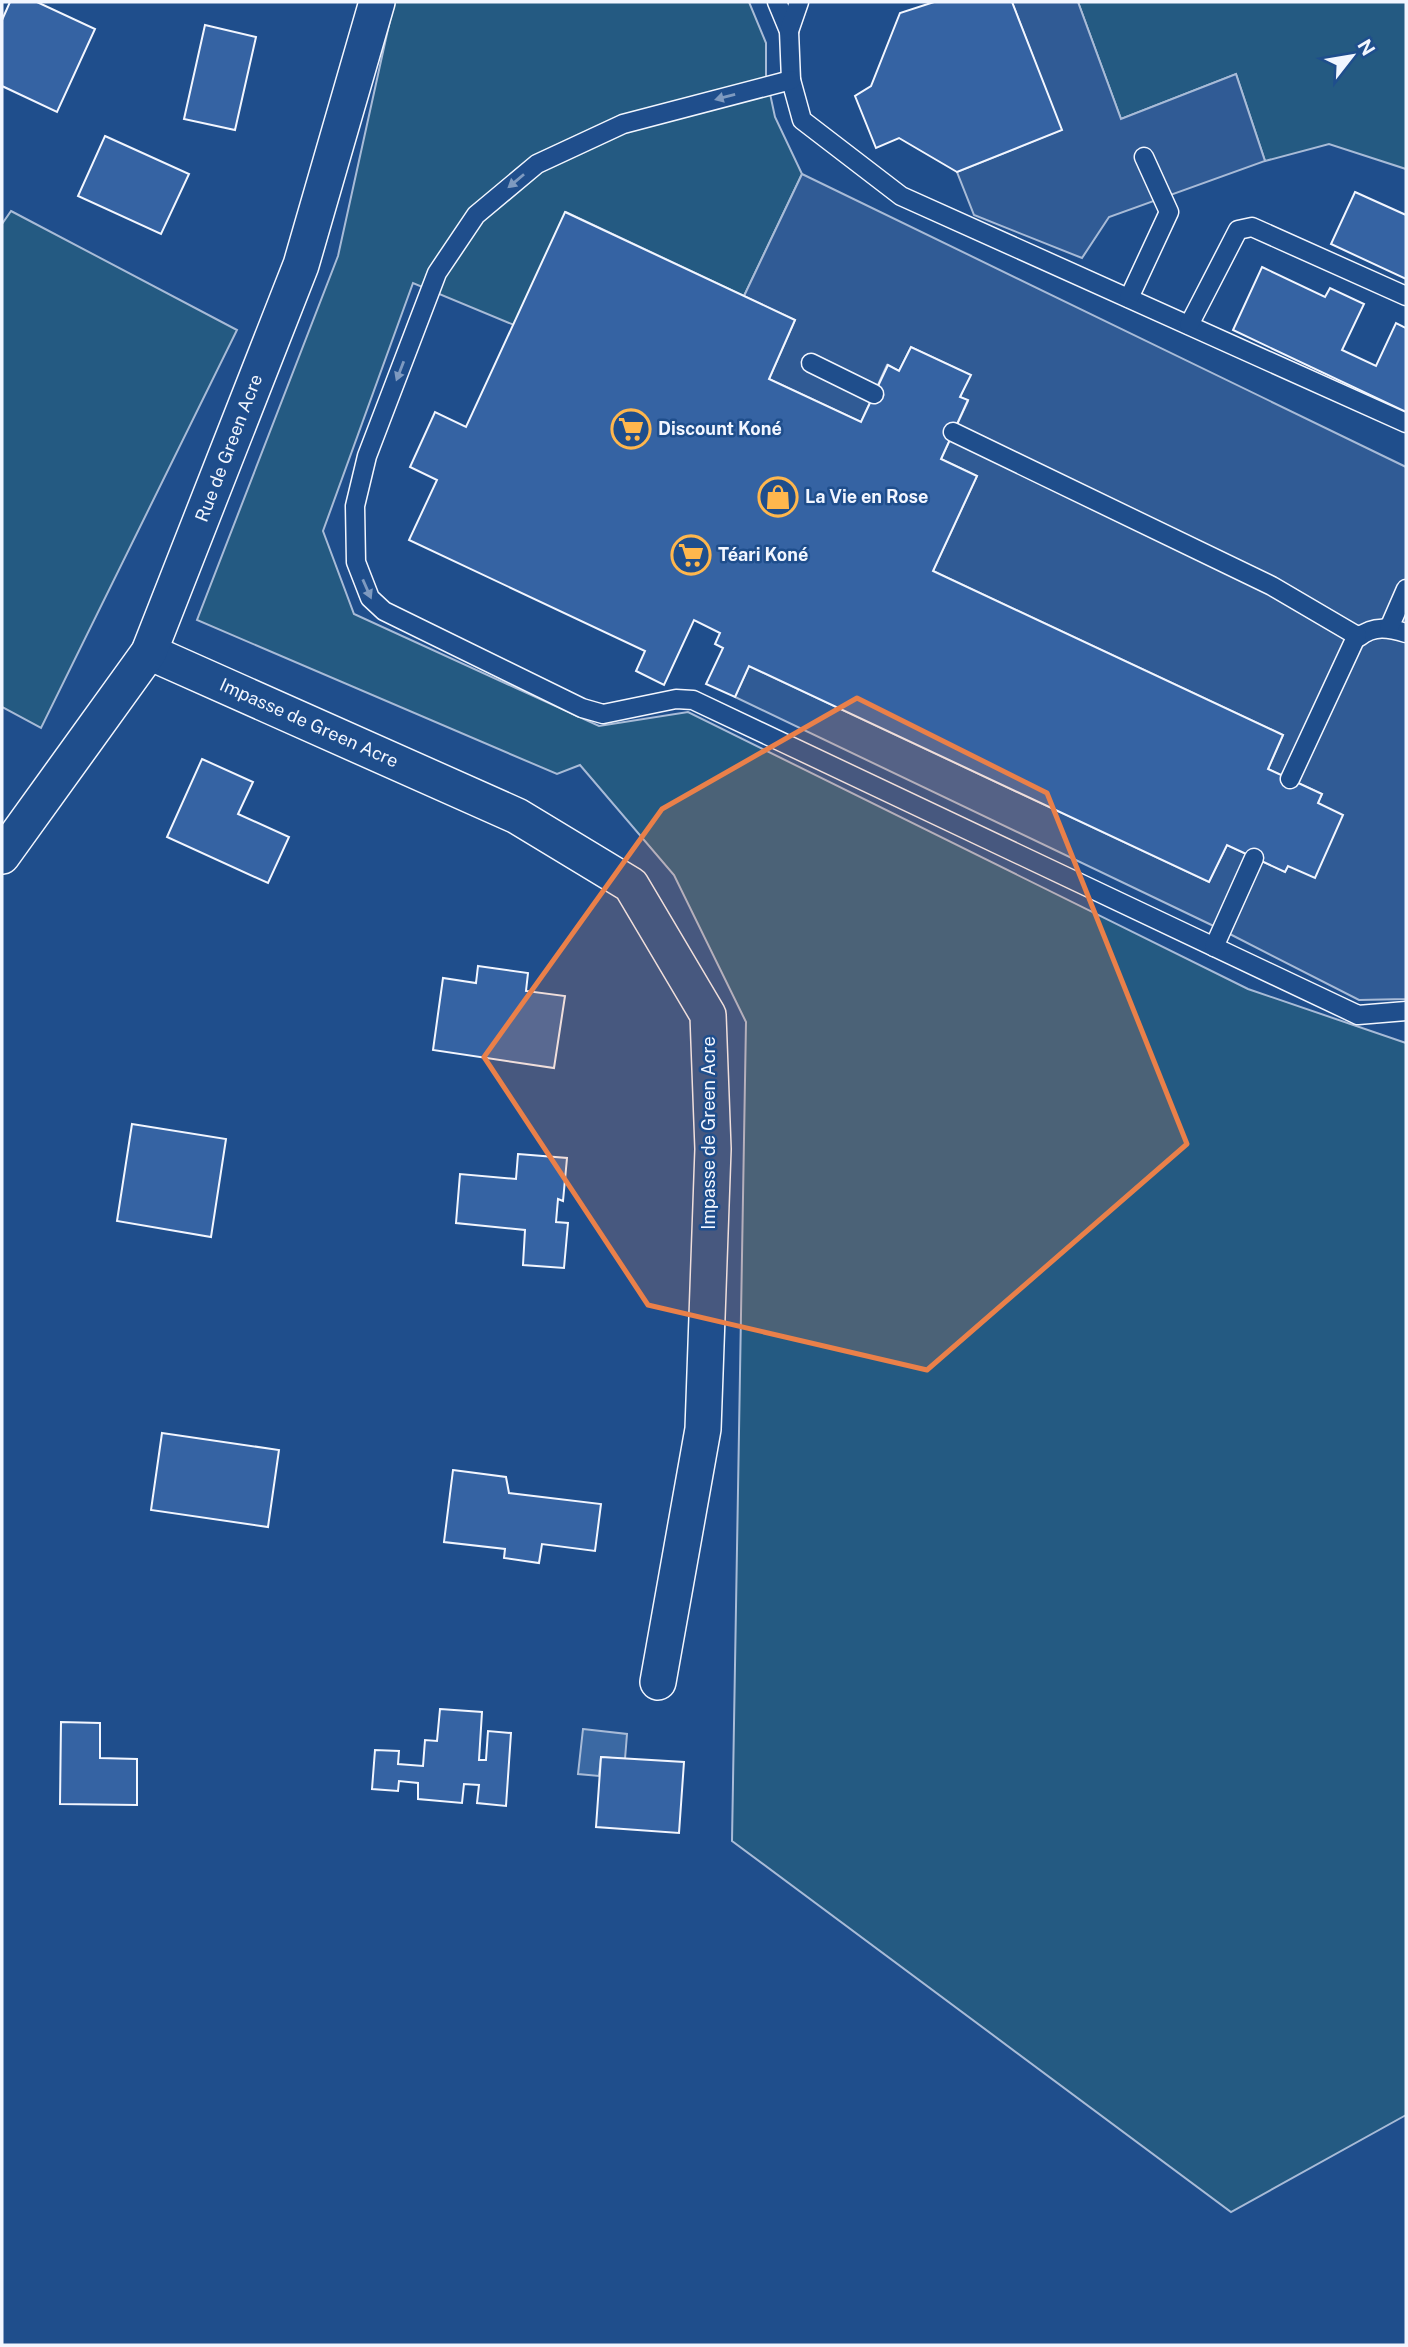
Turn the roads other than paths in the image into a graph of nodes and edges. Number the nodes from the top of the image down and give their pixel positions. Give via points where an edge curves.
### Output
1 (377, 2) edge
2 (777, 2) edge
3 (799, 2) edge
4 (789, 31) junction
5 (791, 80) junction
6 (1144, 157) dead end
7 (1406, 296) edge
8 (1129, 299) junction
9 (1189, 325) junction
10 (811, 363) dead end
11 (874, 394) dead end
12 (1406, 423) edge
13 (953, 432) dead end
14 (1406, 589) edge
15 (1398, 631) edge
16 (1357, 635) junction
17 (149, 652) junction
18 (1290, 779) dead end
19 (2, 856) edge
20 (1254, 858) dead end
21 (1214, 947) junction
22 (1406, 1011) edge
23 (658, 1682) dead end

1 - 17 street, Rue de Green Acre via 301,265
2 - 4 lane
3 - 4 lane
4 - 5 lane
5 - 8 lane via 802,121 901,196
5 -> 21 lane via 623,124 537,164 476,215 437,273 368,456 355,506 356,562 370,598 384,611 582,708 603,714 676,699 693,700
6 - 8 lane via 1169,212
7 - 9 lane via 1252,227 1238,230 1229,244
8 - 9 lane
9 - 12 lane
10 - 11 lane
13 - 16 lane via 1272,586
14 - 15 lane
15 - 16 lane via 1369,629
16 - 18 lane
17 - 19 street, Rue de Green Acre
17 - 23 street, Impasse de Green Acre via 517,816 631,886 708,1014 713,1149 704,1429
20 - 21 lane
21 - 22 lane via 1358,1015

